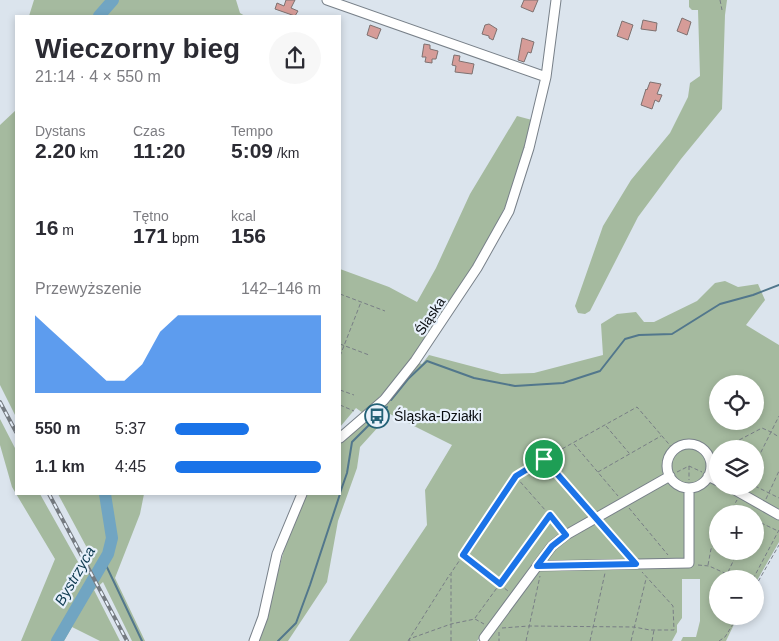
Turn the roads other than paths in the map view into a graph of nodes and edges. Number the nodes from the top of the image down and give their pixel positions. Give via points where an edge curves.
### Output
1 (327, 0) edge
2 (556, 0) edge
3 (546, 77) junction
4 (341, 437) edge
5 (670, 476) junction
6 (708, 476) joint
7 (689, 488) junction
8 (302, 495) edge
9 (744, 495) edge
10 (779, 514) edge
11 (540, 566) junction
12 (484, 638) dead end
13 (254, 641) edge

1 - 3 street
2 - 3 street, Śląska
3 - 4 street, Śląska via 510,211 477,268 415,361 384,400
5 - 6 street via 668,461 674,450 688,444 697,446 708,456 711,467
5 - 7 street
5 - 11 street via 566,535 552,546
6 - 7 street via 701,484
7 - 11 street via 690,563
8 - 13 street via 277,554 263,617
9 - 10 street
11 - 12 street

